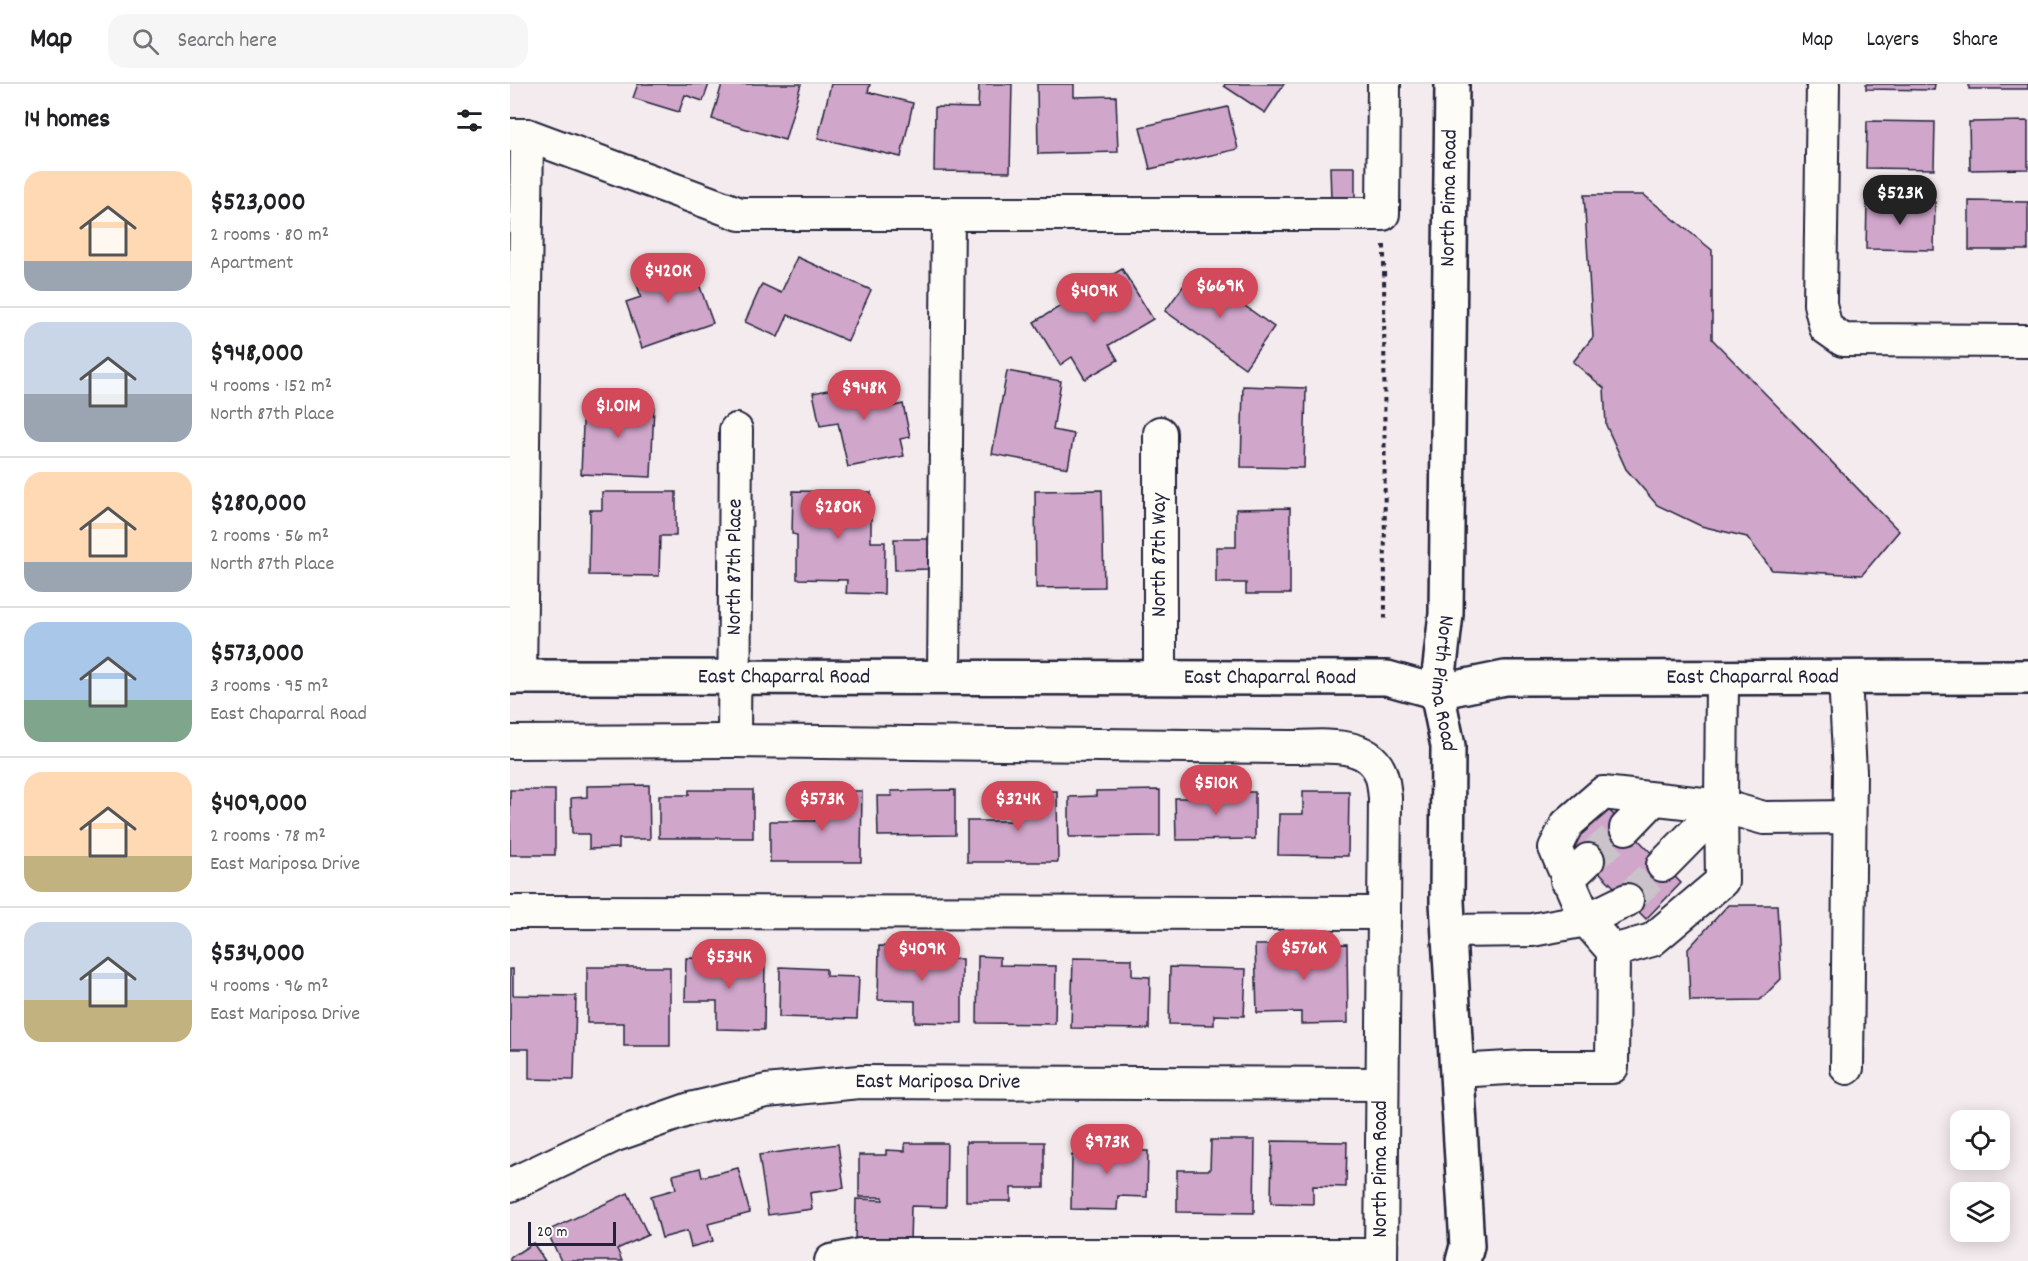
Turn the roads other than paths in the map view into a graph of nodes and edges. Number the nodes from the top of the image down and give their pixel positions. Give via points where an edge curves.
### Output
1 (1384, 84) edge
2 (1452, 84) edge
3 (1823, 84) edge
4 (518, 135) edge
5 (948, 214) junction
6 (2028, 341) edge
7 (736, 430) dead end
8 (1160, 433) dead end
9 (515, 677) edge
10 (736, 677) junction
11 (944, 677) junction
12 (2028, 677) edge
13 (1160, 678) junction
14 (1845, 678) junction
15 (1722, 679) junction
16 (1437, 692) junction
17 (734, 741) junction
18 (510, 742) edge
19 (1654, 799) junction
20 (1721, 806) junction
21 (1849, 818) junction
22 (1626, 828) tunnel mouth
23 (1663, 865) tunnel mouth
24 (1627, 900) tunnel mouth
25 (510, 912) edge
26 (1384, 913) junction
27 (1586, 920) junction
28 (1449, 932) junction
29 (1613, 951) junction
30 (1847, 1068) dead end
31 (1457, 1071) junction
32 (1381, 1084) junction
33 (510, 1185) edge
34 (1467, 1256) edge
35 (1381, 1258) edge
36 (831, 1261) edge

1 - 5 street via 1383,214
2 - 16 main road, North Pima Road via 1446,614
3 - 6 street via 1821,304 1826,328 1843,340
4 - 5 street via 740,214
4 - 9 street
5 - 11 street
7 - 10 street, North 87th Place
8 - 13 street, North 87th Way
9 - 10 main road, East Chaparral Road
10 - 11 main road, East Chaparral Road
10 - 17 street, North 87th Place
11 - 13 main road, East Chaparral Road
12 - 14 main road, East Chaparral Road
13 - 16 main road, East Chaparral Road via 1387,678
14 - 15 main road, East Chaparral Road
14 - 21 street
15 - 16 main road, East Chaparral Road via 1505,678
15 - 20 street
16 - 28 main road, North Pima Road via 1448,746
17 - 18 street
17 - 26 street, North Pima Road via 1360,751 1374,762 1382,776
19 - 20 street
19 - 22 street
19 - 27 street via 1603,793 1567,824 1555,848 1577,870
20 - 21 street via 1764,818
20 - 23 street
20 - 29 street via 1722,881 1652,940
21 - 30 street
24 - 27 street
25 - 26 street
26 - 32 street, North Pima Road
27 - 28 street via 1532,930
27 - 29 street
28 - 31 main road, North Pima Road
29 - 31 street via 1612,1067
31 - 34 main road, North Pima Road
32 - 33 street, East Mariposa Drive via 860,1082 766,1091 690,1109 613,1136
32 - 35 street, North Pima Road
35 - 36 street via 860,1255

